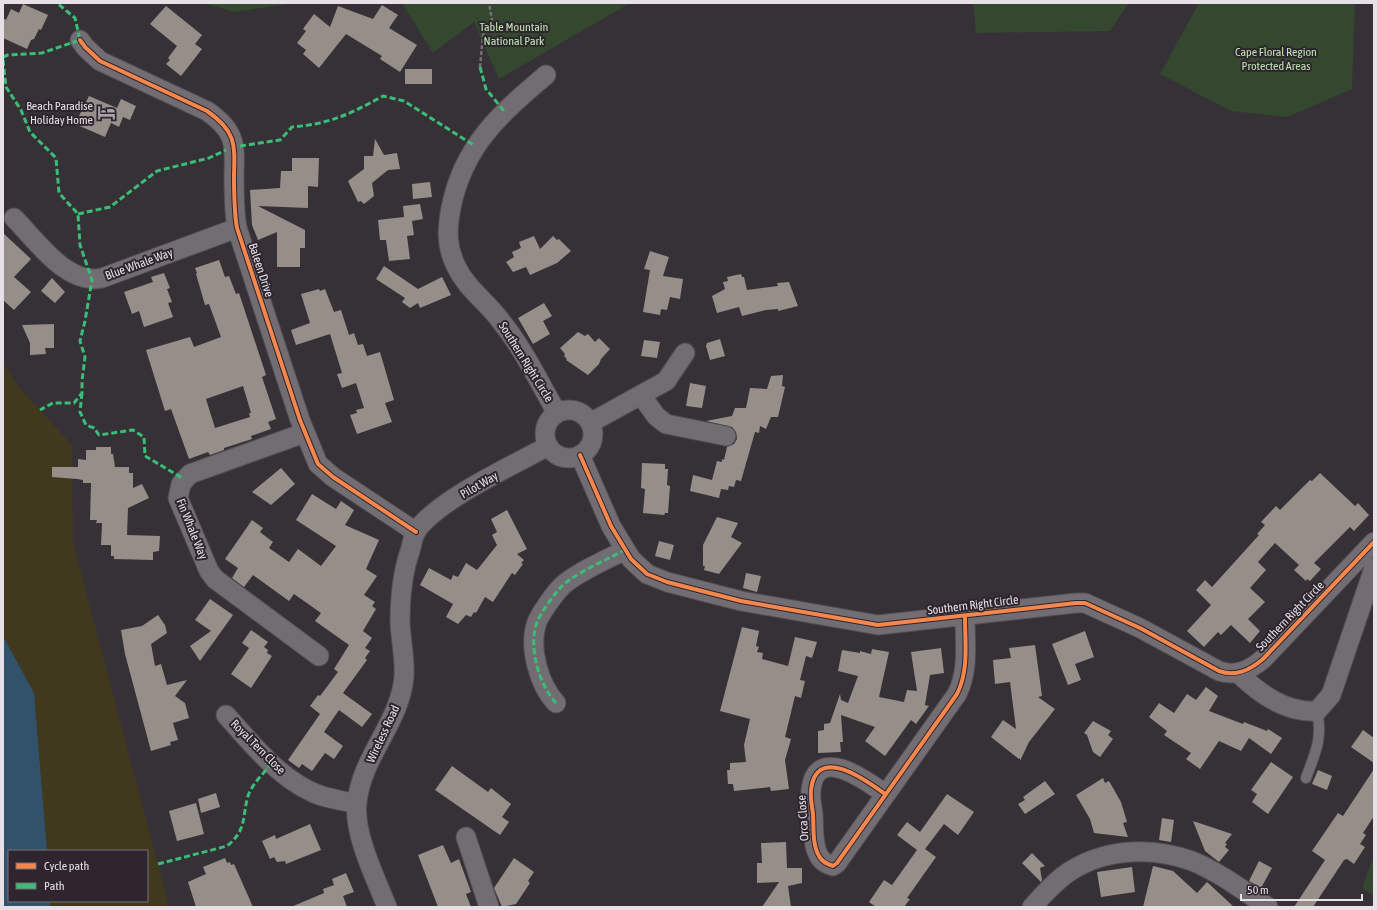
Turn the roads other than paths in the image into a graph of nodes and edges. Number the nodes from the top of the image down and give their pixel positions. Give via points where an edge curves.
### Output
1 (80, 40) dead end
2 (546, 75) dead end
3 (14, 218) dead end
4 (237, 228) junction
5 (685, 353) dead end
6 (641, 395) junction
7 (557, 413) junction
8 (590, 423) junction
9 (304, 433) junction
10 (726, 436) dead end
11 (548, 446) junction
12 (580, 455) junction
13 (416, 532) junction
14 (1374, 542) edge
15 (625, 550) junction
16 (1374, 568) edge
17 (965, 617) junction
18 (318, 656) dead end
19 (1239, 674) junction
20 (556, 703) dead end
21 (1317, 711) junction
22 (226, 715) dead end
23 (1306, 778) dead end
24 (885, 794) junction
25 (356, 804) junction
26 (466, 837) dead end
27 (387, 907) edge
28 (489, 907) edge
29 (1032, 907) edge
30 (1268, 907) edge

1 - 4 street, Baleen Drive via 100,60 207,111 222,124 235,147 234,210
2 - 7 street, Southern Right Circle via 504,111 475,146 463,168 454,194 447,230 448,246 463,279 511,334
3 - 4 street, Blue Whale Way via 64,269 92,280
4 - 9 street, Baleen Drive
5 - 6 street via 666,381
6 - 8 street
6 - 10 street via 656,416 666,424
7 - 8 street, Southern Right Circle via 577,411
7 - 11 street, Southern Right Circle via 545,428
8 - 12 street via 593,431 592,440 588,449
9 - 13 street, Baleen Drive via 318,464 325,472
9 - 18 street, Fin Whale Way via 190,474 181,484 178,498 209,571 215,578
11 - 12 street via 553,453 561,457 571,459
11 - 13 street, Pilot Way via 444,505
12 - 15 street, Southern Right Circle via 611,526
13 - 25 street, Wireless Road via 405,565 402,585 400,623 404,677 400,699 371,759
14 - 19 street, Southern Right Circle via 1263,659
15 - 17 street, Southern Right Circle via 640,568 657,578 742,601 878,625
15 - 20 street via 562,587 537,622 537,672 548,695
16 - 21 street via 1331,695
17 - 19 street, Southern Right Circle via 1076,602 1085,603 1140,628 1219,671
17 - 24 street, Orca Close via 966,668 962,684
19 - 21 street via 1256,690 1290,709
21 - 23 lane via 1319,738
22 - 25 street, Royal Tern Close via 272,764 305,789
24 - 24 street, Orca Close via 837,863 833,866 822,860 815,847 811,790 817,775 829,767 846,769
25 - 27 street, Wireless Road via 368,861
26 - 28 street
29 - 30 street via 1071,870 1096,858 1131,851 1160,853 1192,862 1222,877

